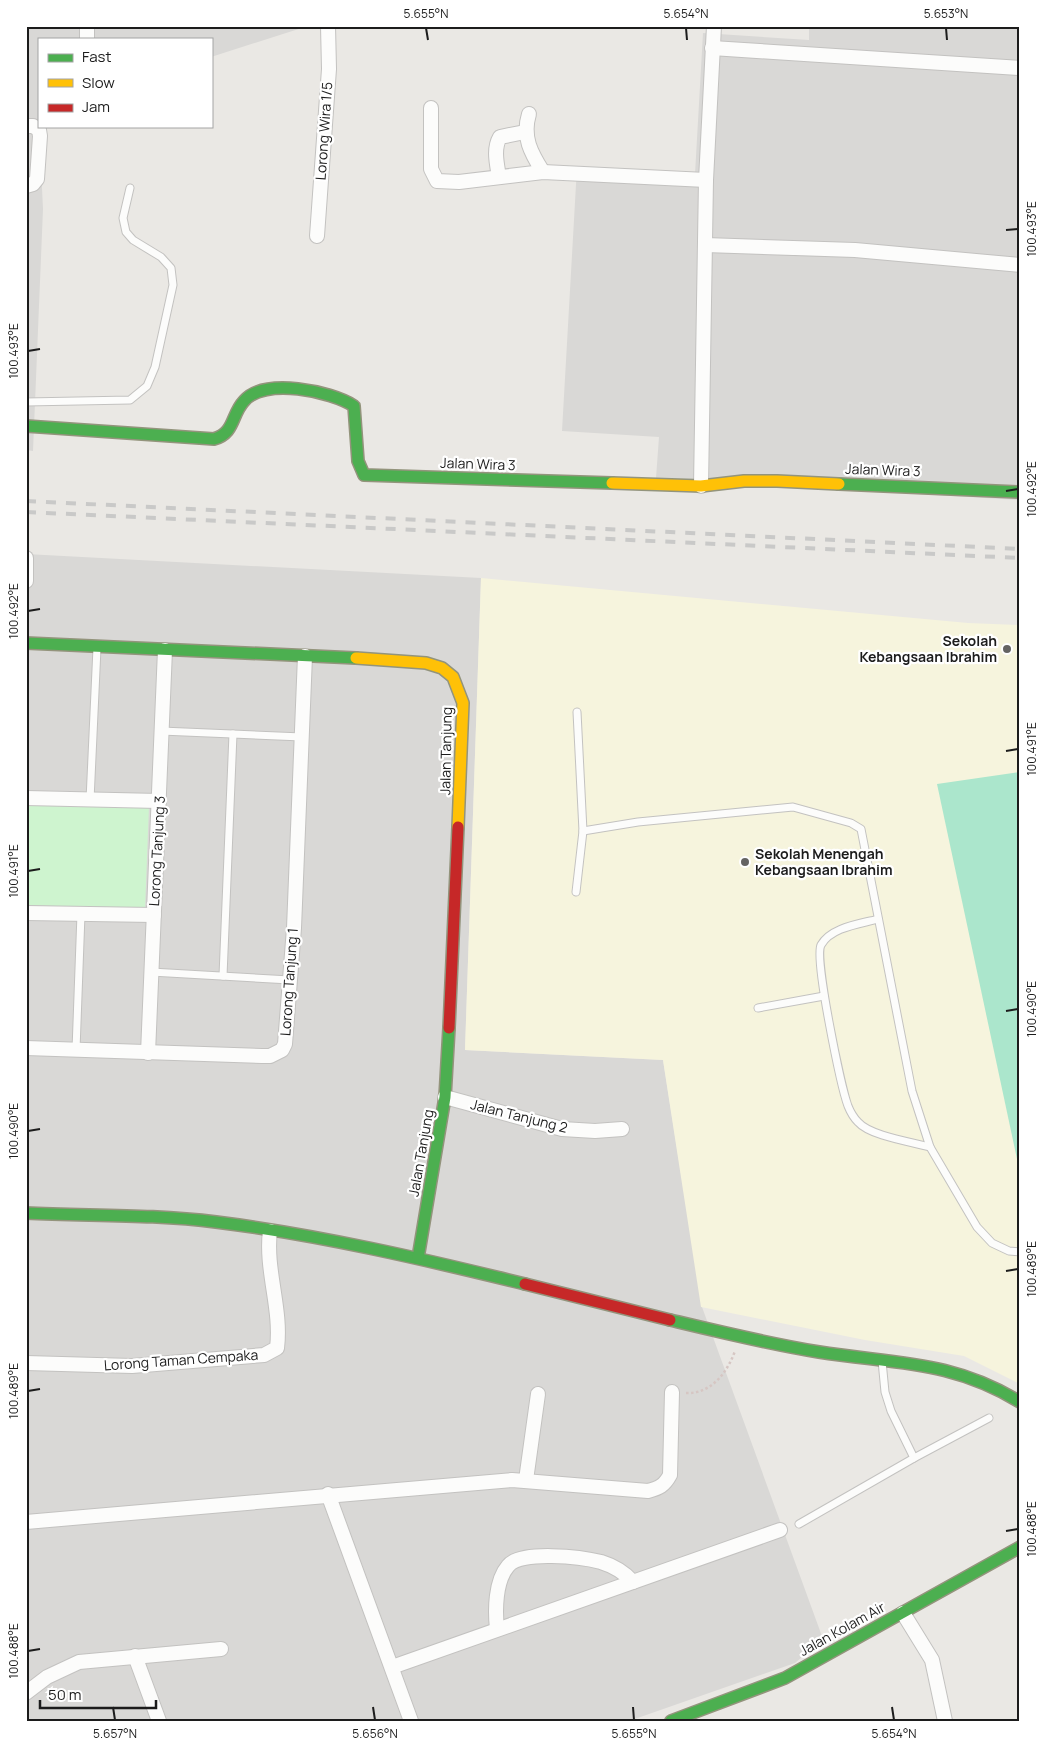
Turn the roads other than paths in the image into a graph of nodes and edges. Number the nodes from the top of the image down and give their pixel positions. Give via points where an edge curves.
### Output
1 (328, 26) edge
2 (714, 26) edge
3 (712, 48) junction
4 (1020, 68) edge
5 (431, 108) dead end
6 (529, 114) dead end
7 (26, 126) edge
8 (525, 132) junction
9 (543, 172) junction
10 (499, 177) junction
11 (706, 180) junction
12 (26, 186) edge
13 (130, 188) dead end
14 (317, 236) dead end
15 (705, 245) junction
16 (1020, 265) edge
17 (26, 402) edge
18 (26, 426) edge
19 (701, 486) junction
20 (1020, 492) edge
21 (26, 558) edge
22 (26, 581) edge
23 (26, 643) edge
24 (97, 647) junction
25 (165, 650) junction
26 (305, 656) junction
27 (577, 712) dead end
28 (161, 731) junction
29 (233, 734) junction
30 (302, 737) junction
31 (26, 798) edge
32 (90, 800) junction
33 (159, 801) junction
34 (583, 831) junction
35 (576, 892) dead end
36 (26, 913) edge
37 (81, 914) junction
38 (154, 915) junction
39 (878, 919) junction
40 (151, 972) junction
41 (224, 976) junction
42 (290, 980) junction
43 (824, 996) junction
44 (758, 1008) dead end
45 (26, 1048) edge
46 (76, 1050) junction
47 (148, 1053) junction
48 (445, 1097) junction
49 (622, 1129) dead end
50 (930, 1147) junction
51 (26, 1213) edge
52 (270, 1231) junction
53 (1020, 1252) edge
54 (418, 1258) junction
55 (882, 1360) junction
56 (26, 1363) edge
57 (672, 1392) road end
58 (538, 1394) dead end
59 (1020, 1402) edge
60 (989, 1418) dead end
61 (914, 1458) junction
62 (526, 1480) junction
63 (328, 1494) junction
64 (26, 1522) edge
65 (798, 1524) dead end
66 (780, 1530) dead end
67 (1020, 1547) edge
68 (633, 1582) junction
69 (903, 1613) junction
70 (497, 1629) junction
71 (220, 1649) dead end
72 (135, 1656) junction
73 (392, 1667) junction
74 (26, 1692) edge
75 (408, 1720) edge
76 (159, 1721) edge
77 (671, 1721) edge
78 (945, 1721) edge

1 - 14 street, Lorong Wira 1/5 via 329,69
2 - 3 street
3 - 4 street
3 - 11 street
5 - 10 street via 430,169 433,177 444,182
6 - 8 street
7 - 12 street via 39,130 40,136 37,179
8 - 9 street
8 - 10 street via 500,137 496,155
9 - 10 street
9 - 11 street
11 - 15 street
13 - 17 lane via 123,218 126,232 171,268 173,285 155,368 147,386 130,400
15 - 16 street via 855,250
15 - 19 street
18 - 19 street, Jalan Wira 3 via 223,437 231,430 244,400 251,395 271,390 319,391 341,397 354,406 358,422 357,465 364,475
19 - 20 street, Jalan Wira 3 via 769,481
21 - 22 street
23 - 24 street, Jalan Tanjung
24 - 25 street, Jalan Tanjung
24 - 32 lane
25 - 26 street, Jalan Tanjung
25 - 28 street, Lorong Tanjung 3
26 - 30 street, Lorong Tanjung 1
26 - 48 street, Jalan Tanjung via 438,665 455,678 460,691 463,703 460,804
27 - 34 lane
28 - 29 lane
28 - 33 street, Lorong Tanjung 3
29 - 30 lane
29 - 41 lane
30 - 42 street, Lorong Tanjung 1
31 - 32 street
32 - 33 street
33 - 38 street, Lorong Tanjung 3
34 - 35 lane
34 - 39 lane via 638,822 793,807 851,823 861,829
36 - 37 street
37 - 38 street
37 - 46 lane
38 - 40 street, Lorong Tanjung 3
39 - 43 lane via 846,928 828,937 820,946
39 - 50 lane via 912,1091
40 - 41 lane
40 - 47 street, Lorong Tanjung 3
41 - 42 lane
42 - 47 street, Lorong Tanjung 1 via 285,1044 276,1054
43 - 44 lane
43 - 50 lane via 848,1107 859,1124 872,1131
45 - 46 street, Lorong Tanjung 1
46 - 47 street, Lorong Tanjung 1
48 - 49 street, Jalan Tanjung 2 via 562,1129
48 - 54 street, Jalan Tanjung
50 - 53 lane via 977,1227 992,1242 1008,1251
51 - 52 street via 182,1220
52 - 54 street
52 - 56 street, Lorong Taman Cempaka via 269,1257 279,1331 277,1348 264,1355 132,1366
54 - 55 street via 740,1336
55 - 59 street via 972,1375
55 - 61 lane via 885,1392 891,1411
57 - 62 street via 670,1475 658,1489 648,1491
58 - 62 street
60 - 61 lane
61 - 65 lane
62 - 63 street
63 - 64 street
63 - 73 street
66 - 68 street
67 - 69 street, Jalan Kolam Air
68 - 70 street
68 - 70 street via 625,1573 601,1562 535,1555 514,1560 507,1566 500,1582
69 - 77 street, Jalan Kolam Air via 785,1678
69 - 78 street via 932,1660
70 - 73 street
71 - 72 street
72 - 74 street via 79,1662 47,1677
72 - 76 street
73 - 75 street

